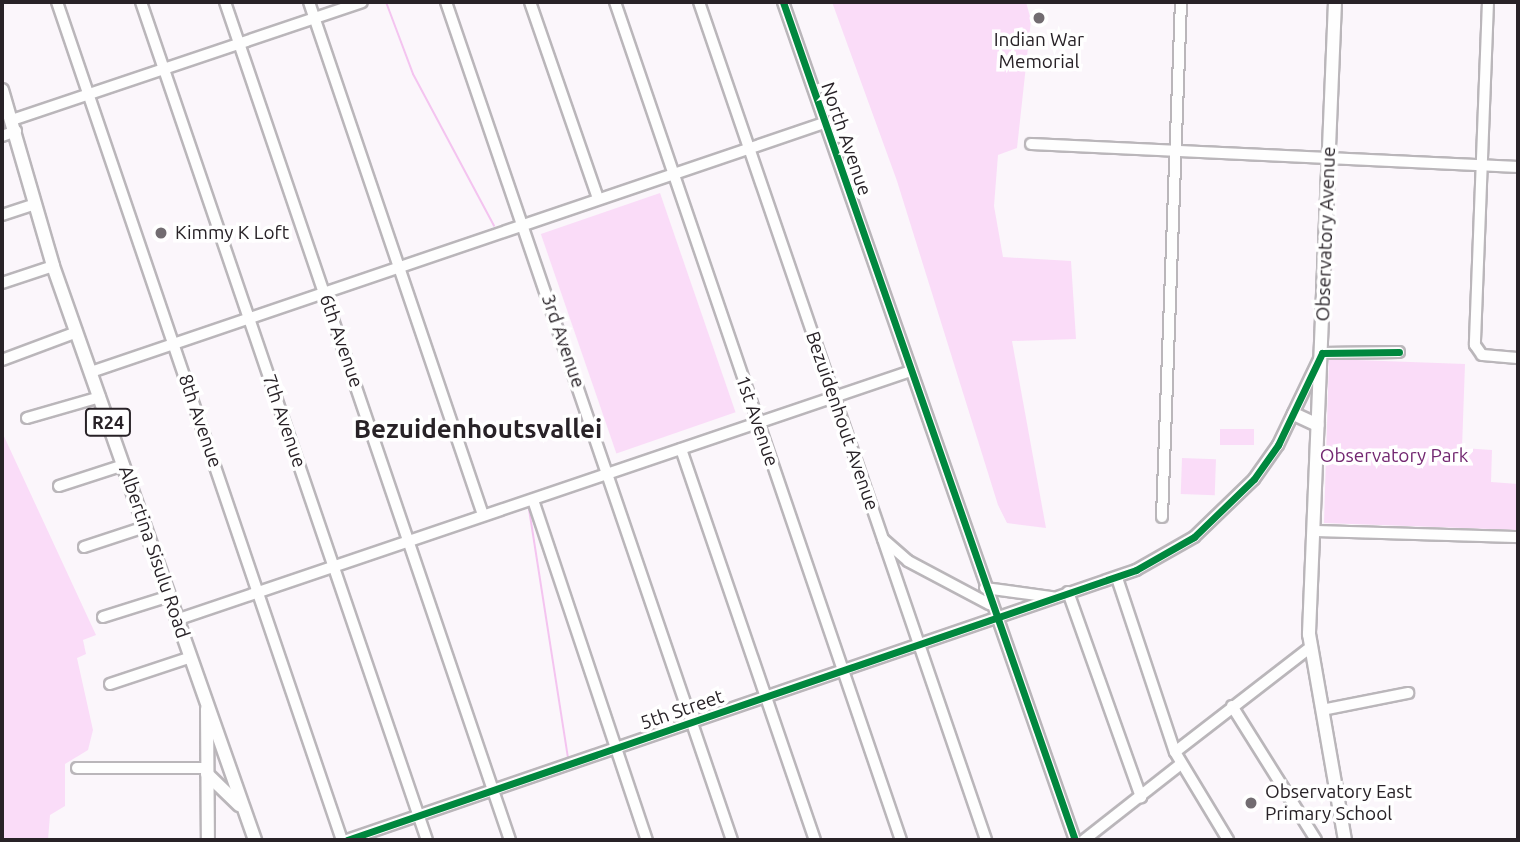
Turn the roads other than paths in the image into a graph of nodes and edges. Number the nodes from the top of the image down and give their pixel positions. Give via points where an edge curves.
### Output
1 (57, 2) edge
2 (141, 2) edge
3 (225, 2) edge
4 (309, 2) edge
5 (362, 2) edge
6 (446, 2) edge
7 (530, 2) edge
8 (615, 2) edge
9 (699, 2) edge
10 (783, 2) edge
11 (1181, 2) edge
12 (1335, 2) edge
13 (1488, 2) edge
14 (315, 18) junction
15 (239, 42) junction
16 (164, 69) junction
17 (2, 90) edge
18 (88, 93) junction
19 (824, 123) junction
20 (9, 130) edge
21 (1031, 144) dead end
22 (750, 147) junction
23 (1176, 151) junction
24 (1328, 156) junction
25 (1481, 166) junction
26 (1518, 167) edge
27 (673, 173) junction
28 (598, 198) junction
29 (32, 205) junction
30 (2, 215) edge
31 (523, 224) junction
32 (53, 266) junction
33 (400, 266) junction
34 (2, 282) edge
35 (324, 291) junction
36 (248, 318) junction
37 (77, 332) junction
38 (173, 344) junction
39 (1399, 352) dead end
40 (1322, 353) junction
41 (1518, 358) edge
42 (2, 360) edge
43 (91, 372) junction
44 (908, 372) junction
45 (100, 397) junction
46 (834, 397) junction
47 (1294, 414) junction
48 (27, 418) dead end
49 (758, 423) junction
50 (1318, 425) junction
51 (681, 449) junction
52 (124, 465) junction
53 (608, 474) junction
54 (59, 485) dead end
55 (533, 499) junction
56 (483, 515) junction
57 (1162, 517) dead end
58 (145, 527) junction
59 (1313, 531) junction
60 (881, 537) junction
61 (1518, 537) edge
62 (409, 541) junction
63 (84, 547) dead end
64 (333, 566) junction
65 (1117, 578) junction
66 (983, 582) junction
67 (970, 591) junction
68 (258, 592) junction
69 (1071, 593) junction
70 (170, 596) junction
71 (1052, 597) junction
72 (1027, 608) junction
73 (993, 612) junction
74 (103, 617) dead end
75 (179, 619) junction
76 (919, 645) junction
77 (1311, 647) junction
78 (191, 657) junction
79 (843, 671) junction
80 (110, 684) dead end
81 (1408, 693) dead end
82 (207, 698) junction
83 (766, 698) junction
84 (1233, 706) junction
85 (1322, 709) junction
86 (691, 723) junction
87 (616, 749) junction
88 (1175, 752) junction
89 (1181, 764) junction
90 (78, 768) dead end
91 (207, 771) junction
92 (234, 773) junction
93 (493, 791) junction
94 (1140, 797) junction
95 (247, 816) junction
96 (419, 816) junction
97 (208, 840) edge
98 (255, 840) edge
99 (345, 840) edge
100 (427, 840) edge
101 (510, 840) edge
102 (647, 840) edge
103 (732, 840) edge
104 (815, 840) edge
105 (901, 840) edge
106 (986, 840) edge
107 (1075, 840) edge
108 (1084, 840) edge
109 (1227, 840) edge
110 (1316, 840) edge
111 (1345, 840) edge

1 - 18 street, 8th Avenue
2 - 16 street, 7th Avenue
3 - 15 street, 6th Avenue
4 - 14 street
5 - 14 street
6 - 31 street, 3rd Avenue
7 - 28 street
8 - 27 street, 1st Avenue
9 - 22 street, Bezuidenhout Avenue
10 - 19 street, North Avenue
11 - 23 street
12 - 24 main road, Observatory Avenue
13 - 25 street
14 - 15 street
14 - 33 street
15 - 16 street
15 - 35 street, 6th Avenue
16 - 18 street
16 - 36 street, 7th Avenue
17 - 20 main road, Albertina Sisulu Road / R24
18 - 20 street
18 - 38 street, 8th Avenue
19 - 22 street
19 - 44 street, North Avenue
20 - 29 main road, Albertina Sisulu Road / R24
21 - 23 street
22 - 27 street
22 - 46 street, Bezuidenhout Avenue
23 - 24 street
23 - 57 street
24 - 25 street
24 - 40 main road, Observatory Avenue
25 - 26 street
25 - 41 street via 1475,341 1482,355
27 - 28 street
27 - 49 street, 1st Avenue
28 - 31 street
29 - 30 street
29 - 32 main road, Albertina Sisulu Road / R24
31 - 33 street
31 - 53 street, 3rd Avenue
32 - 34 street
32 - 37 main road, Albertina Sisulu Road / R24
33 - 35 street
33 - 56 street
35 - 36 street
35 - 62 street, 6th Avenue
36 - 38 street
36 - 64 street, 7th Avenue
37 - 42 street
37 - 43 main road, Albertina Sisulu Road / R24
38 - 43 street
38 - 68 street, 8th Avenue
39 - 40 street
40 - 47 street
40 - 50 main road, Observatory Avenue
43 - 45 main road, Albertina Sisulu Road / R24
44 - 46 street
44 - 66 street, North Avenue
45 - 48 street
45 - 52 main road, Albertina Sisulu Road / R24
46 - 49 street
46 - 60 street, Bezuidenhout Avenue
47 - 50 main road
47 - 65 street via 1268,461 1225,511 1175,550
49 - 51 street
49 - 79 street, 1st Avenue
50 - 59 main road, Observatory Avenue
51 - 53 street
51 - 83 street
52 - 54 street
52 - 58 main road, Albertina Sisulu Road / R24
53 - 55 street
53 - 86 street, 3rd Avenue
55 - 56 street
55 - 87 street
56 - 62 street
58 - 63 street
58 - 70 main road, Albertina Sisulu Road / R24
59 - 61 street
59 - 77 main road, Observatory Avenue
60 - 67 street via 921,569
60 - 76 street, Bezuidenhout Avenue
62 - 64 street
62 - 93 street, 6th Avenue
64 - 68 street
64 - 96 street, 7th Avenue
65 - 69 street
65 - 88 street
66 - 67 street
66 - 71 street
66 - 73 street, North Avenue
67 - 73 street
68 - 75 street
68 - 99 street, 8th Avenue
69 - 71 street, 5th Street
69 - 72 street, 5th Street
69 - 94 street
70 - 74 street
70 - 75 main road, Albertina Sisulu Road / R24
71 - 72 street, 5th Street
72 - 73 street, 5th Street
73 - 76 street, 5th Street
73 - 107 street, North Avenue
75 - 78 main road, Albertina Sisulu Road / R24
76 - 79 street, 5th Street
76 - 106 street, Bezuidenhout Avenue
77 - 84 street
77 - 85 main road, Observatory Avenue
78 - 80 street
78 - 82 main road, Albertina Sisulu Road / R24
79 - 83 street, 5th Street
79 - 105 street, 1st Avenue
81 - 85 street
82 - 91 main road, R24
82 - 92 main road, Albertina Sisulu Road / R24
83 - 86 street, 5th Street
83 - 104 street
84 - 88 street
84 - 110 street
85 - 111 main road, Observatory Avenue
86 - 87 street, 5th Street
86 - 103 street, 3rd Avenue
87 - 93 street, 5th Street
87 - 102 street
88 - 89 street
89 - 94 street
89 - 109 street
90 - 91 street
91 - 92 main road
91 - 95 main road, R24
91 - 97 main road
92 - 95 main road, Albertina Sisulu Road / R24
93 - 96 street, 5th Street
93 - 101 street, 6th Avenue
94 - 108 street
95 - 98 main road, Albertina Sisulu Road / R24
96 - 99 street, 5th Street
96 - 100 street, 7th Avenue

